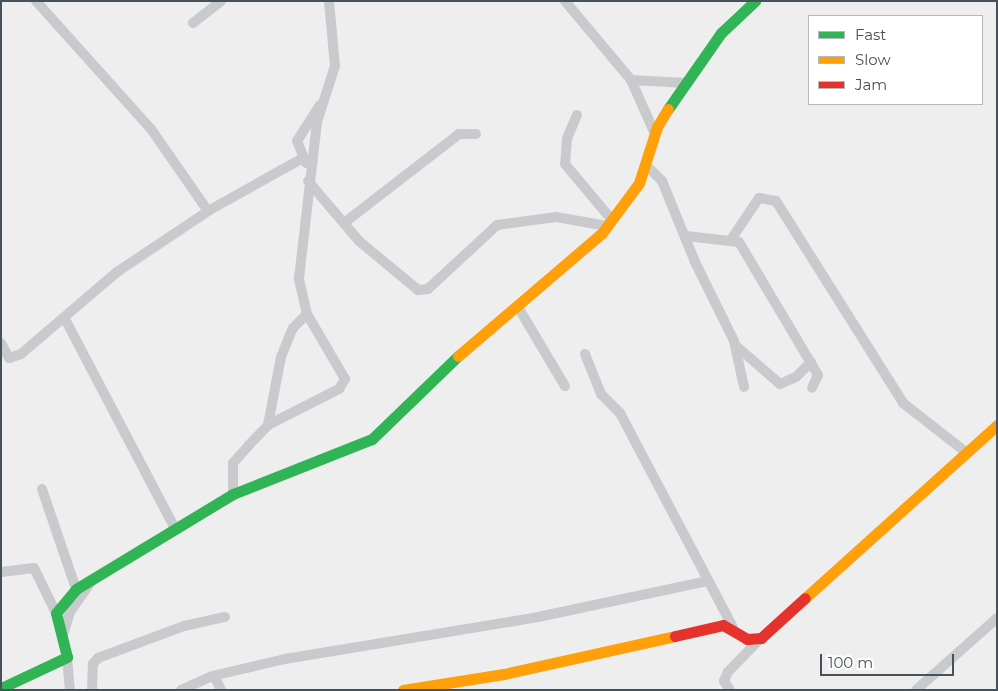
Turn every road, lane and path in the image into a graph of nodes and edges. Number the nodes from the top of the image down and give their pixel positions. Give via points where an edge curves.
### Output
1 (36, 1) edge
2 (220, 1) edge
3 (329, 1) edge
4 (564, 1) edge
5 (755, 1) edge
6 (193, 23) dead end
7 (630, 80) junction
8 (686, 83) junction
9 (325, 98) junction
10 (577, 115) dead end
11 (476, 134) dead end
12 (655, 134) junction
13 (303, 158) junction
14 (646, 165) junction
15 (311, 170) junction
16 (308, 181) junction
17 (208, 211) junction
18 (344, 223) junction
19 (610, 223) junction
20 (686, 236) junction
21 (732, 238) junction
22 (518, 307) junction
23 (307, 314) junction
24 (65, 319) junction
25 (1, 343) edge
26 (736, 346) junction
27 (584, 354) dead end
28 (810, 362) junction
29 (565, 386) dead end
30 (744, 387) dead end
31 (812, 388) dead end
32 (268, 425) junction
33 (997, 425) edge
34 (967, 453) junction
35 (42, 489) dead end
36 (233, 494) junction
37 (176, 530) junction
38 (1, 572) edge
39 (92, 581) junction
40 (707, 581) junction
41 (76, 589) junction
42 (56, 613) junction
43 (225, 617) dead end
44 (997, 618) edge
45 (733, 627) junction
46 (63, 635) junction
47 (760, 638) junction
48 (67, 657) junction
49 (214, 676) junction
50 (1, 688) edge
51 (70, 690) edge
52 (92, 690) edge
53 (181, 690) edge
54 (221, 690) edge
55 (403, 690) edge
56 (730, 690) edge
57 (916, 690) edge

1 - 17 street via 151,129
2 - 6 street
3 - 9 street via 335,66
4 - 7 street
5 - 8 street via 721,33
7 - 8 street
7 - 12 street
8 - 12 street
9 - 13 street via 297,141
9 - 15 street
10 - 19 street via 567,138 565,164
11 - 18 street via 464,131 454,136
12 - 14 street
13 - 15 street
13 - 17 street
14 - 19 street
14 - 20 street via 662,181
15 - 16 street
16 - 18 street
16 - 23 street via 299,278
17 - 24 street via 117,272
18 - 19 street via 400,276 425,291 497,225 556,217
19 - 22 street
20 - 21 street
20 - 26 street
21 - 28 street via 743,247
21 - 34 street via 759,198 776,201 903,403
22 - 29 street
22 - 36 street via 461,353 372,439
23 - 32 street via 293,328 281,357
23 - 32 street via 344,372 344,383
24 - 25 street via 11,359
24 - 37 street
26 - 28 street via 780,384 796,377
26 - 30 street
27 - 40 street via 601,394 617,408
28 - 31 street via 819,378
32 - 36 street via 233,463
33 - 34 street
34 - 47 street
35 - 41 street
36 - 37 street
37 - 39 street via 138,549
38 - 42 street via 32,567
39 - 41 street
39 - 46 street via 76,602
40 - 45 street
40 - 49 street
41 - 42 street
42 - 46 street
43 - 52 street via 184,626 98,658 93,664
44 - 57 street
45 - 47 street via 747,639
45 - 55 street via 723,625 608,653
46 - 48 street
47 - 56 street via 728,672 724,681
48 - 50 street
48 - 51 street
49 - 53 street
49 - 54 street

